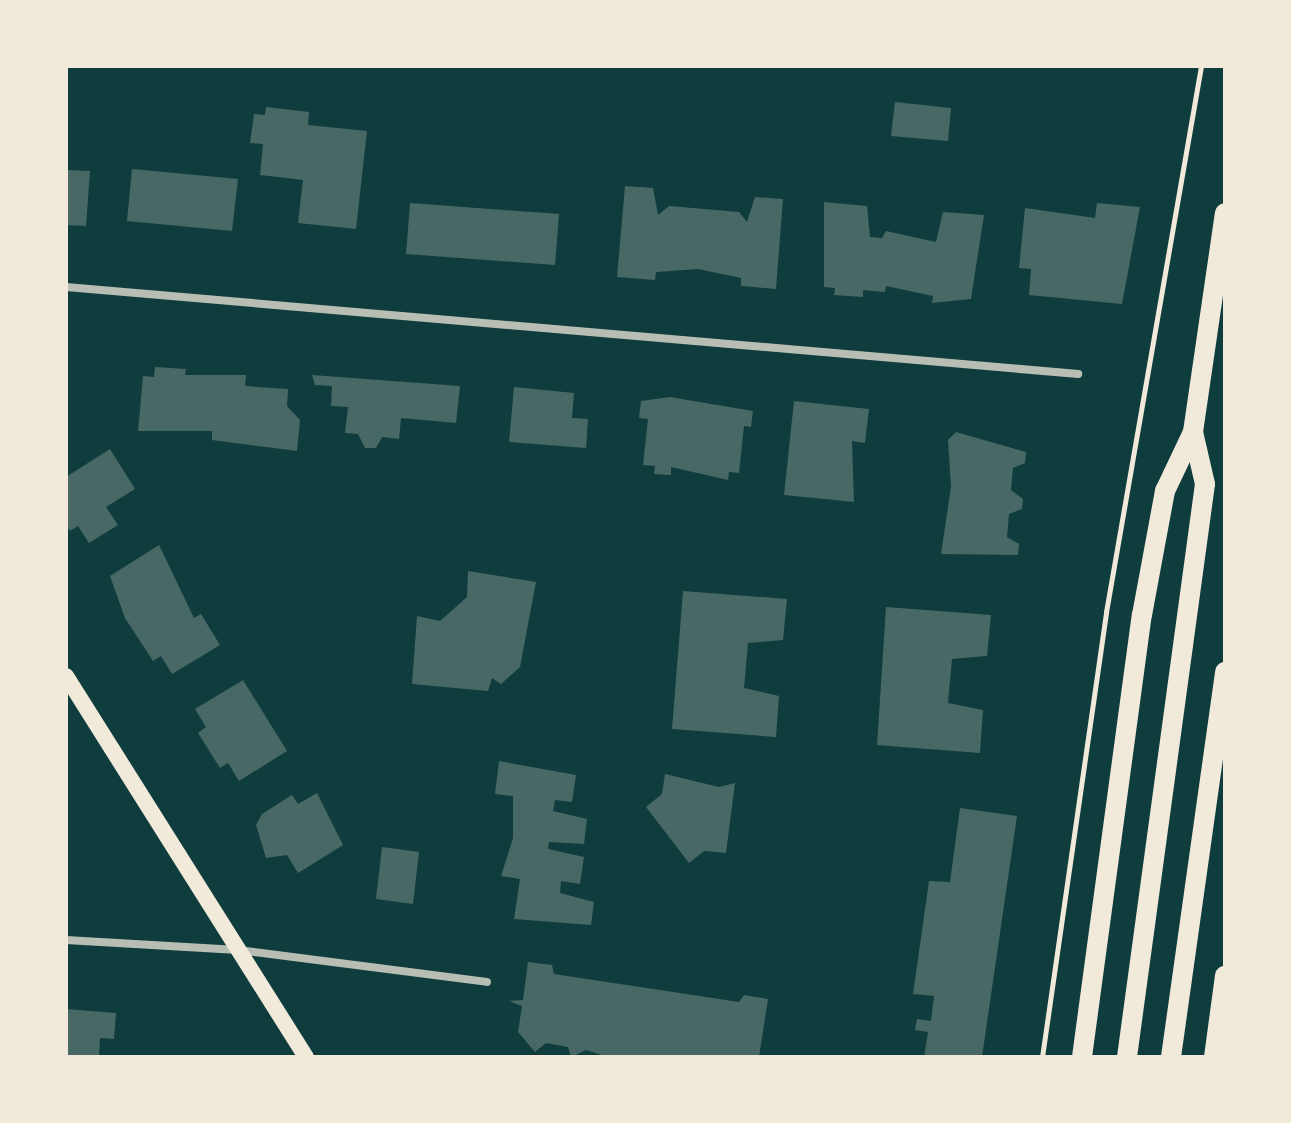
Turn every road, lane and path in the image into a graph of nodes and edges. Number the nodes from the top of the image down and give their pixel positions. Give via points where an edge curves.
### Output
1 (1201, 66) edge
2 (1225, 213) edge
3 (66, 287) edge
4 (1078, 374) dead end
5 (1193, 432) junction
6 (1225, 672) edge
7 (66, 676) edge
8 (66, 940) edge
9 (238, 950) junction
10 (1225, 976) edge
11 (487, 982) dead end
12 (306, 1057) edge
13 (1042, 1057) edge
14 (1082, 1057) edge
15 (1127, 1057) edge
16 (1171, 1057) edge
17 (1214, 1057) edge

1 - 13 path via 1106,612
2 - 5 main road
3 - 4 street
5 - 14 main road via 1165,491 1142,615
5 - 15 main road via 1205,484
6 - 16 main road
7 - 9 main road
8 - 9 street
9 - 11 street
9 - 12 main road
10 - 17 main road

